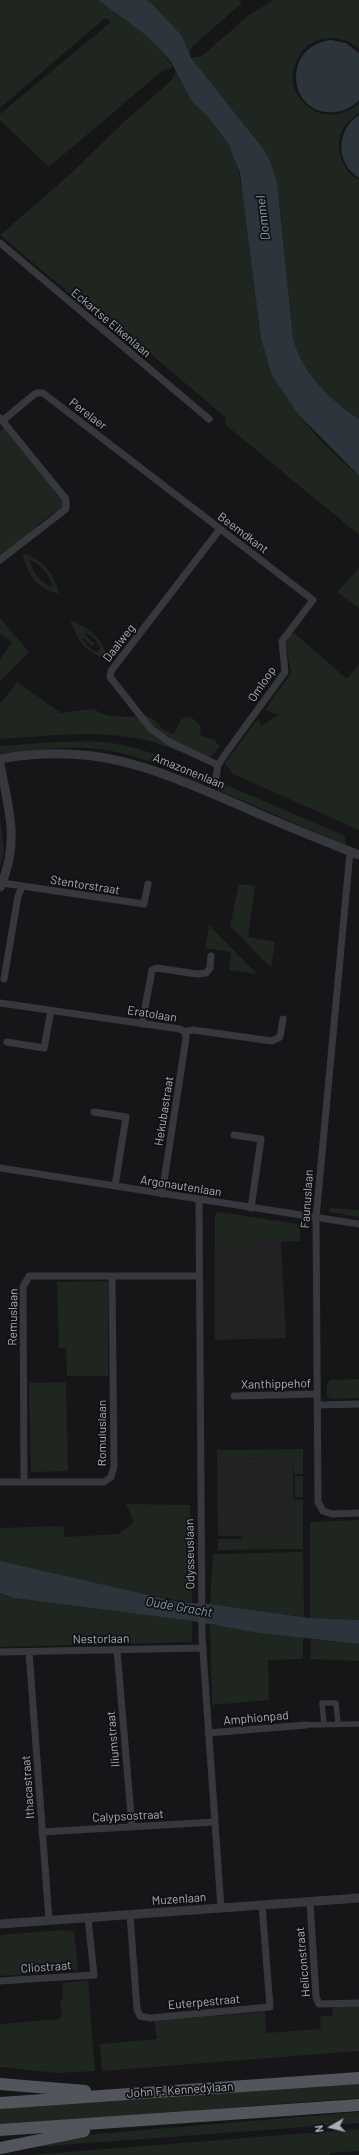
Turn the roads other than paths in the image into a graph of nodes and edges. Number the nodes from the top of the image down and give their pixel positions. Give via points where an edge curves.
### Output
1 (0, 243) edge
2 (1, 419) edge
3 (209, 419) dead end
4 (160, 483) joint
5 (220, 529) junction
6 (0, 560) edge
7 (313, 600) joint
8 (0, 759) edge
9 (0, 765) edge
10 (218, 765) junction
11 (216, 777) dead end
12 (350, 852) junction
13 (359, 855) edge
14 (148, 884) dead end
15 (1, 885) edge
16 (22, 887) junction
17 (211, 956) dead end
18 (4, 979) dead end
19 (0, 1003) edge
20 (51, 1010) junction
21 (283, 1019) dead end
22 (142, 1024) junction
23 (185, 1032) junction
24 (7, 1042) dead end
25 (94, 1112) dead end
26 (234, 1134) dead end
27 (0, 1168) edge
28 (115, 1186) junction
29 (162, 1194) junction
30 (199, 1200) junction
31 (251, 1208) junction
32 (316, 1218) junction
33 (359, 1224) edge
34 (112, 1276) junction
35 (199, 1276) junction
36 (317, 1394) junction
37 (234, 1396) dead end
38 (359, 1404) edge
39 (318, 1405) junction
40 (0, 1482) edge
41 (24, 1482) junction
42 (359, 1513) edge
43 (203, 1648) junction
44 (117, 1650) junction
45 (0, 1652) edge
46 (29, 1652) junction
47 (338, 1724) junction
48 (359, 1724) edge
49 (306, 1725) joint
50 (324, 1725) junction
51 (208, 1733) junction
52 (215, 1822) junction
53 (132, 1827) junction
54 (42, 1832) junction
55 (359, 1898) edge
56 (310, 1902) junction
57 (262, 1905) junction
58 (221, 1908) junction
59 (130, 1915) junction
60 (88, 1918) junction
61 (49, 1920) junction
62 (0, 1924) edge
63 (0, 1981) edge
64 (359, 2003) edge
65 (359, 2078) edge
66 (0, 2084) edge
67 (130, 2094) junction
68 (0, 2103) edge
69 (359, 2105) edge
70 (142, 2120) junction
71 (0, 2130) edge
72 (0, 2148) edge

1 - 3 street, Eckartse Eikenlaan
2 - 4 street, Perelaer via 36,393 42,393
2 - 6 street via 66,499 66,509
4 - 5 street, Beemdkant
5 - 7 street, Beemdkant
5 - 10 street, Daalweg via 111,671 110,677 151,729 169,742
7 - 10 street, Omloop via 282,641 285,672
8 - 12 street, Amazonenlaan via 62,753 98,755 145,766
9 - 15 street via 12,823 12,845
10 - 11 street, Omloop
12 - 13 street, Amazonenlaan
12 - 32 street, Faunuslaan
14 - 16 street, Stentorstraat via 144,904
15 - 16 street, Stentorstraat
16 - 18 street via 18,896
17 - 22 street via 210,968 206,973 157,968 152,970
19 - 20 street, Eratolaan
20 - 22 street, Eratolaan
20 - 24 street via 44,1048
21 - 23 street, Eratolaan via 280,1037 272,1041 193,1030
22 - 23 street, Eratolaan via 180,1029
23 - 29 street, Hekubastraat
25 - 28 street via 126,1117
26 - 31 street via 261,1139
27 - 28 street, Argonautenlaan
28 - 29 street, Argonautenlaan
29 - 30 street, Argonautenlaan
30 - 31 street, Argonautenlaan
30 - 35 street, Odysseuslaan
31 - 32 street, Argonautenlaan
32 - 33 street, Argonautenlaan
32 - 36 street, Faunuslaan
34 - 35 street, Remuslaan
34 - 41 street, Romuluslaan via 114,1467 111,1477 104,1482
34 - 41 street, Remuslaan via 28,1276 25,1280
35 - 43 street, Odysseuslaan
36 - 37 street, Xanthippehof
36 - 39 street, Faunuslaan
38 - 39 street
39 - 42 street, Faunuslaan via 318,1502 323,1511 332,1514
40 - 41 street, Romuluslaan
43 - 44 street, Nestorlaan
43 - 51 street, Odysseuslaan
44 - 46 street, Nestorlaan
44 - 53 street, Iliumstraat
45 - 46 street, Nestorlaan
46 - 54 street, Ithacastraat
47 - 48 street
47 - 50 street
47 - 50 street via 336,1703 322,1703
49 - 50 street
49 - 51 street, Amphionpad
51 - 52 street, Odysseuslaan
52 - 53 street, Calypsostraat
52 - 58 street, Odysseuslaan
53 - 54 street, Calypsostraat
54 - 61 street, Ithacastraat
55 - 56 street, Muzenlaan
56 - 57 street, Muzenlaan
56 - 64 street, Heliconstraat via 316,1997 319,2004
57 - 58 street, Muzenlaan
57 - 59 street, Euterpestraat via 270,2007 150,2018 140,2016 137,2009
58 - 59 street, Muzenlaan
59 - 60 street, Muzenlaan
60 - 61 street, Muzenlaan
60 - 63 street, Cliostraat via 94,1975
61 - 62 street, Muzenlaan
65 - 67 main road, John F. Kennedylaan
66 - 67 main road
67 - 68 main road, John F. Kennedylaan
69 - 70 main road
70 - 71 main road
70 - 72 main road

